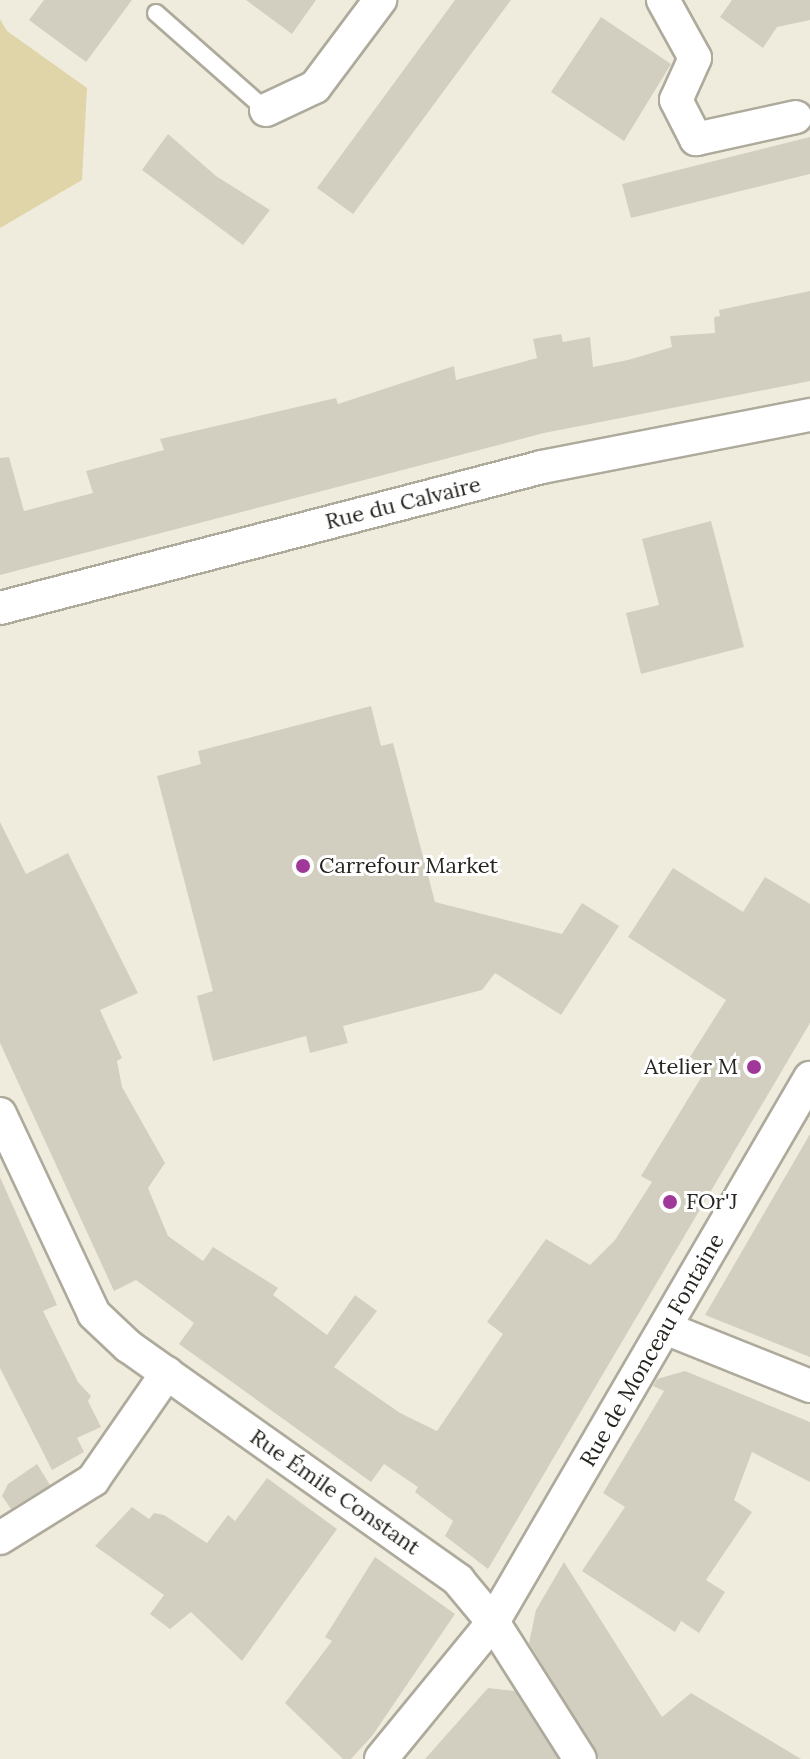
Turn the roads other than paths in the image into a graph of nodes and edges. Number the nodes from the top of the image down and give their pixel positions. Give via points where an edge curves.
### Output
1 (380, 0) edge
2 (663, 0) edge
3 (156, 13) dead end
4 (266, 110) joint
5 (796, 117) dead end
6 (810, 415) edge
7 (0, 608) edge
8 (810, 1078) edge
9 (0, 1114) edge
10 (665, 1328) junction
11 (167, 1373) junction
12 (810, 1386) edge
13 (0, 1538) edge
14 (493, 1622) junction
15 (381, 1759) edge
16 (580, 1759) edge

1 - 4 street via 315,87
2 - 5 street via 695,58 676,100 696,139
3 - 4 lane
6 - 7 street, Rue du Calvaire via 542,467
8 - 10 street, Rue de Monceau Fontaine
9 - 11 street, Rue Émile Constant via 94,1314
10 - 12 street
10 - 14 street, Rue de Monceau Fontaine
11 - 13 street via 93,1480
11 - 14 street, Rue Émile Constant via 458,1580
14 - 15 street, Rue de Monceau Fontaine
14 - 16 street, Rue Émile Constant

